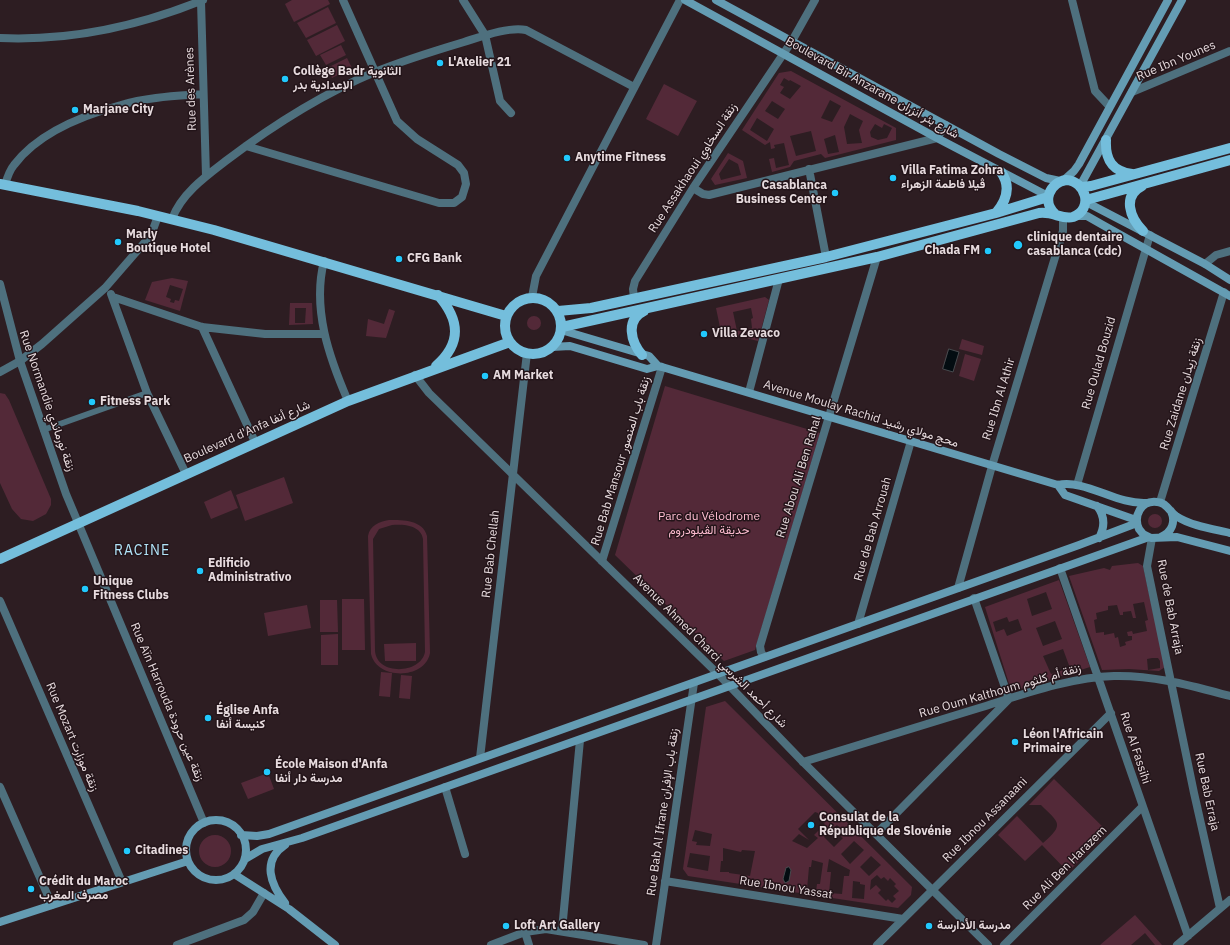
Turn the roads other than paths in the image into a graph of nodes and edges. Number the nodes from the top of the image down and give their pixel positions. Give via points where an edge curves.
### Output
1 (202, 0) edge
2 (343, 0) edge
3 (463, 0) edge
4 (680, 0) edge
5 (685, 0) edge
6 (716, 0) edge
7 (815, 0) edge
8 (1072, 0) edge
9 (1168, 0) edge
10 (1182, 0) edge
11 (485, 35) junction
12 (0, 38) edge
13 (792, 41) junction
14 (1230, 51) edge
15 (783, 54) junction
16 (375, 72) junction
17 (634, 88) junction
18 (1132, 92) junction
19 (203, 94) junction
20 (1109, 106) junction
21 (512, 113) dead end
22 (946, 125) junction
23 (937, 138) junction
24 (1106, 140) junction
25 (246, 146) junction
26 (1230, 148) edge
27 (1230, 160) edge
28 (809, 169) junction
29 (1001, 172) junction
30 (1134, 174) junction
31 (206, 176) junction
32 (1062, 181) junction
33 (2, 184) edge
34 (1144, 184) junction
35 (1081, 186) junction
36 (693, 188) junction
37 (1048, 196) junction
38 (1086, 201) junction
39 (996, 213) junction
40 (158, 216) junction
41 (1064, 216) junction
42 (172, 219) junction
43 (1147, 233) junction
44 (1146, 249) junction
45 (1230, 251) edge
46 (826, 257) junction
47 (876, 258) junction
48 (324, 261) junction
49 (1205, 264) junction
50 (779, 280) junction
51 (1230, 280) edge
52 (0, 284) edge
53 (105, 288) junction
54 (1227, 294) edge
55 (438, 295) junction
56 (113, 296) junction
57 (532, 297) junction
58 (634, 298) junction
59 (650, 308) junction
60 (558, 311) junction
61 (506, 316) junction
62 (202, 327) junction
63 (561, 329) junction
64 (324, 334) junction
65 (510, 342) junction
66 (552, 347) junction
67 (527, 353) junction
68 (642, 354) junction
69 (20, 361) junction
70 (660, 366) junction
71 (433, 369) junction
72 (0, 372) edge
73 (415, 375) junction
74 (748, 392) junction
75 (147, 393) junction
76 (348, 401) junction
77 (830, 417) junction
78 (43, 430) junction
79 (911, 441) junction
80 (255, 442) junction
81 (992, 466) junction
82 (186, 474) junction
83 (512, 474) junction
84 (1058, 485) junction
85 (1077, 485) junction
86 (1160, 502) junction
87 (1147, 504) junction
88 (1097, 506) junction
89 (1171, 511) junction
90 (1137, 521) junction
91 (79, 523) junction
92 (1230, 533) edge
93 (1154, 537) junction
94 (1099, 538) junction
95 (1230, 551) edge
96 (0, 559) edge
97 (602, 561) junction
98 (1060, 568) junction
99 (958, 588) junction
100 (974, 598) junction
101 (0, 601) edge
102 (858, 624) junction
103 (764, 657) junction
104 (718, 674) junction
105 (1099, 677) junction
106 (1172, 681) junction
107 (694, 683) junction
108 (730, 686) junction
109 (1230, 696) edge
110 (1009, 699) junction
111 (692, 700) junction
112 (1111, 713) junction
113 (580, 740) junction
114 (480, 758) junction
115 (803, 762) junction
116 (0, 787) edge
117 (445, 787) junction
118 (1142, 807) junction
119 (204, 823) junction
120 (241, 834) junction
121 (876, 834) junction
122 (288, 843) junction
123 (466, 854) dead end
124 (245, 858) junction
125 (188, 861) junction
126 (234, 874) junction
127 (665, 881) junction
128 (122, 882) junction
129 (933, 890) junction
130 (264, 893) junction
131 (1230, 900) edge
132 (52, 905) junction
133 (1220, 908) junction
134 (289, 909) junction
135 (903, 919) junction
136 (0, 922) edge
137 (562, 930) junction
138 (525, 932) junction
139 (1188, 936) junction
140 (177, 945) edge
141 (335, 945) edge
142 (491, 945) edge
143 (529, 945) edge
144 (644, 945) edge
145 (656, 945) edge
146 (877, 945) edge
147 (988, 945) edge
148 (1004, 945) edge
149 (1177, 945) edge

1 - 12 street via 142,20 99,30 47,37
1 - 19 street, Rue des Arènes
2 - 16 street
3 - 11 street
4 - 17 street
5 - 15 main road, Boulevard Bir Anzarane شارع بئر أنزران
6 - 13 main road, Boulevard Bir Anzarane شارع بئر أنزران
7 - 13 street, Rue Assakhaoui زنقة السخاوي
8 - 20 street via 1094,85 1098,96
9 - 20 main road
10 - 18 main road
11 - 16 street
11 - 17 street via 519,28 526,30
11 - 21 street via 500,101
13 - 15 street, Rue Assakhaoui زنقة السخاوي
13 - 22 main road, Boulevard Bir Anzarane شارع بئر أنزران
14 - 18 street, Rue Ibn Younes
15 - 23 main road, Boulevard Bir Anzarane شارع بئر أنزران
15 - 36 street, Rue Assakhaoui زنقة السخاوي
16 - 25 street via 306,107
16 - 25 street via 392,114 400,124 417,139 461,168 466,184 459,200 449,204 439,203
17 - 57 street via 536,276
18 - 24 main road
19 - 31 street, Rue des Arènes
19 - 33 street via 122,104 63,127 35,145 17,161
20 - 32 main road via 1074,171
22 - 23 street
22 - 32 main road, Boulevard Bir Anzarane شارع بئر أنزران via 1028,169 1053,180
23 - 28 street
23 - 29 main road, Boulevard Bir Anzarane شارع بئر أنزران
24 - 30 main road via 1106,153 1112,166 1124,173
24 - 35 main road
25 - 31 street
26 - 30 main road
27 - 34 main road
28 - 36 street via 709,195
28 - 46 street
29 - 37 main road, Boulevard Bir Anzarane شارع بئر أنزران
29 - 39 main road via 1006,180 1007,189 1004,203
30 - 35 main road
31 - 42 street via 180,202
32 - 35 main road via 1072,181
32 - 37 main road via 1053,186
33 - 40 main road
34 - 38 main road
34 - 43 main road via 1133,193 1130,206 1134,220
35 - 38 main road
36 - 58 street, Rue Assakhaoui زنقة السخاوي via 635,281
37 - 39 main road
37 - 41 main road via 1050,207
38 - 41 main road via 1082,210
38 - 43 main road
39 - 46 main road
40 - 42 main road
40 - 53 street via 151,235
41 - 44 main road via 1087,216
41 - 47 main road via 1039,213
41 - 81 street, Rue Ibn Al Athir via 1063,230
42 - 48 main road
43 - 44 street, Rue Oulad Bouzid
43 - 49 main road
44 - 54 main road
44 - 85 street, Rue Oulad Bouzid
45 - 49 street via 1216,255
46 - 58 main road
47 - 50 main road
47 - 77 street, Rue Abou Ali Ben Rahal
48 - 55 main road
48 - 64 street via 319,280
49 - 51 main road
50 - 59 main road
50 - 74 street
52 - 69 street, Rue Normandie زنقة نورماندي
53 - 56 street
53 - 69 street
54 - 86 street, Rue Zaidane زنقة زيدان
55 - 61 main road
55 - 71 main road via 453,316 455,335 452,348
56 - 62 street
56 - 75 street
57 - 60 main road via 546,300
57 - 61 main road via 517,302
58 - 60 main road via 579,310
59 - 63 main road
59 - 68 main road via 638,315 632,326 634,343
60 - 63 main road
61 - 65 main road via 505,329
62 - 64 street via 265,334
62 - 80 street
63 - 66 main road
63 - 68 main road, Avenue Moulay Rachid محج مولاي رشيد
64 - 76 street via 334,370
65 - 67 main road via 518,350
65 - 71 main road, Boulevard d'Anfa شارع أنفا
66 - 67 main road via 541,353
66 - 70 main road, Avenue Moulay Rachid محج مولاي رشيد via 570,346 647,369
67 - 83 street, Rue Bab Chellah
68 - 70 main road, Avenue Moulay Rachid محج مولاي رشيد via 649,356
69 - 72 street
69 - 78 street, Rue Normandie زنقة نورماندي
70 - 74 main road, Avenue Moulay Rachid محج مولاي رشيد
70 - 97 street, Rue Bab Mansour زنقة باب المنصور
71 - 73 main road, Boulevard d'Anfa شارع أنفا
73 - 76 main road, Boulevard d'Anfa شارع أنفا
73 - 83 street, Avenue Ahmed Charci شارع أحمد الشرسي via 429,393
74 - 77 main road, Avenue Moulay Rachid محج مولاي رشيد
75 - 78 street
75 - 82 street
76 - 80 main road, Boulevard d'Anfa شارع أنفا
77 - 79 main road, Avenue Moulay Rachid محج مولاي رشيد
77 - 103 street, Rue Abou Ali Ben Rahal via 760,646
78 - 91 street, Rue Normandie زنقة نورماندي
79 - 81 main road, Avenue Moulay Rachid محج مولاي رشيد
79 - 102 street, Rue de Bab Arrouah
80 - 82 main road, Boulevard d'Anfa شارع أنفا
81 - 84 main road, Avenue Moulay Rachid محج مولاي رشيد
81 - 99 street, Rue Ibn Al Athir
82 - 91 main road, Boulevard d'Anfa شارع أنفا
83 - 97 street, Avenue Ahmed Charci شارع أحمد الشرسي
83 - 114 street, Rue Bab Chellah
84 - 85 main road, Avenue Moulay Rachid محج مولاي رشيد
84 - 88 main road, Avenue Moulay Rachid محج مولاي رشيد via 1065,494
85 - 87 main road, Avenue Moulay Rachid محج مولاي رشيد via 1131,503
86 - 87 main road
86 - 89 main road
87 - 90 main road via 1139,511
88 - 90 main road, Avenue Moulay Rachid محج مولاي رشيد
88 - 94 main road via 1103,520
89 - 92 main road via 1185,521
89 - 93 main road via 1172,527 1167,533
90 - 93 main road via 1140,531
90 - 94 main road
91 - 96 main road, Boulevard d'Anfa شارع أنفا
91 - 119 street, Rue Aïn Harrouda زنقة عين حرودة
93 - 95 main road via 1177,537
93 - 98 main road
93 - 106 street, Rue de Bab Arraja via 1147,566
94 - 99 main road
97 - 104 street, Avenue Ahmed Charci شارع أحمد الشرسي
98 - 100 main road
98 - 105 street, Rue Al Fassihi
99 - 102 main road
100 - 108 main road
100 - 110 street
101 - 128 street, Rue Mozart زنقة موزارت
102 - 103 main road
103 - 104 main road
104 - 107 main road
104 - 108 street, Avenue Ahmed Charci شارع أحمد الشرسي
105 - 106 street, Rue Oum Kalthoum زنقة أم كلثوم via 1127,676
105 - 110 street, Rue Oum Kalthoum زنقة أم كلثوم via 1066,683
105 - 112 street, Rue Al Fassihi
106 - 109 street, Rue Oum Kalthoum زنقة أم كلثوم
106 - 133 street, Rue Bab Erraja
107 - 111 street, Rue Bab Al Ifrane زنقة باب الإفران
107 - 114 main road
108 - 111 main road
108 - 115 street, Avenue Ahmed Charci شارع أحمد الشرسي
110 - 115 street, Rue Oum Kalthoum زنقة أم كلثوم
110 - 121 street
111 - 113 main road
111 - 127 street, Rue Bab Al Ifrane زنقة باب الإفران
112 - 118 street, Rue Al Fassihi
112 - 129 street, Rue Ibnou Assanaani
113 - 117 main road
113 - 137 street
114 - 120 main road via 269,834
115 - 121 street, Avenue Ahmed Charci شارع أحمد الشرسي
116 - 132 street
117 - 122 main road
117 - 123 street
118 - 139 street, Rue Al Fassihi
118 - 148 street, Rue Ali Ben Harazem
119 - 120 main road via 214,820 225,822
119 - 125 main road via 189,837 186,849
120 - 124 main road via 246,847
121 - 129 street, Avenue Ahmed Charci شارع أحمد الشرسي
122 - 124 main road via 262,849
122 - 134 main road via 273,857 270,869 272,881
124 - 126 main road
125 - 126 main road via 196,873 206,879 222,880
125 - 128 main road
126 - 130 main road
127 - 135 street, Rue Ibnou Yassat
127 - 145 street, Rue Bab Al Ifrane زنقة باب الإفران
128 - 132 main road
129 - 135 street, Rue Ibnou Assanaani
129 - 147 street, Avenue Ahmed Charci شارع أحمد الشرسي
130 - 134 main road
130 - 140 street via 253,912 244,920
131 - 133 street
132 - 136 main road
133 - 139 street
134 - 141 main road
135 - 146 street, Rue Ibnou Assanaani
137 - 138 street
137 - 144 street
138 - 142 street
138 - 143 street
139 - 149 street

